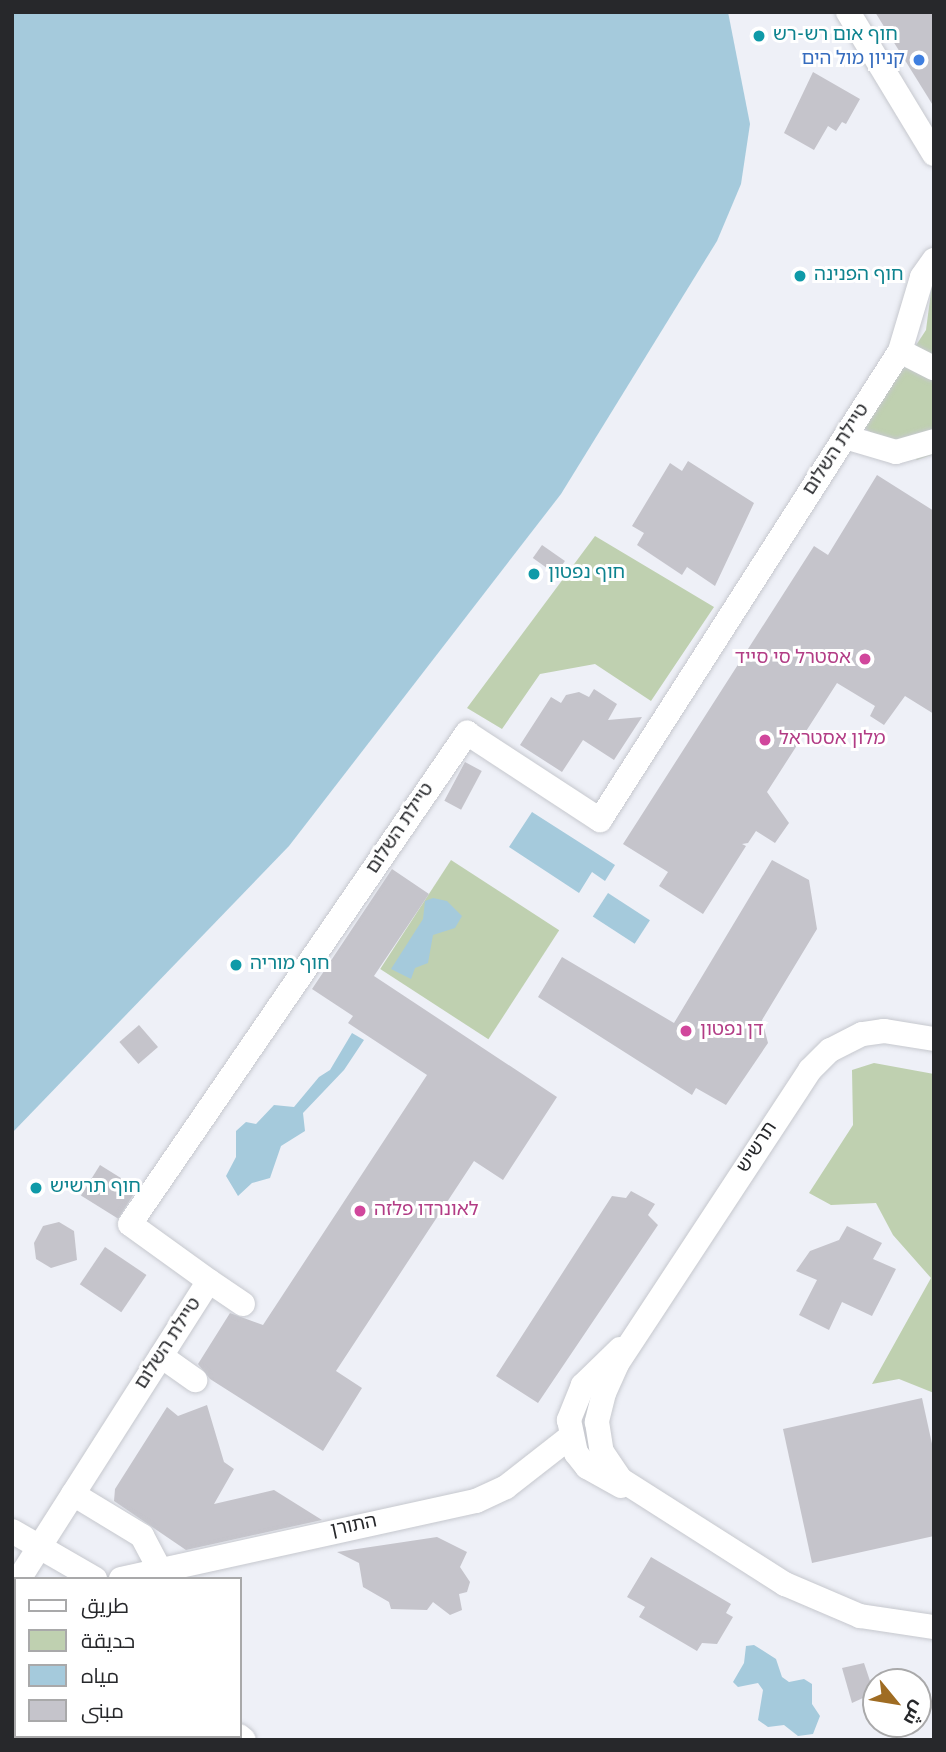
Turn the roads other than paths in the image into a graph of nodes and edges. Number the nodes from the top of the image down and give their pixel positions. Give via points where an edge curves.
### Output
1 (848, 12) edge
2 (934, 154) edge
3 (930, 272) edge
4 (900, 351) junction
5 (934, 368) edge
6 (845, 437) junction
7 (934, 441) edge
8 (934, 1039) edge
9 (209, 1281) junction
10 (243, 1304) dead end
11 (632, 1341) junction
12 (161, 1356) junction
13 (195, 1380) dead end
14 (570, 1437) junction
15 (636, 1492) junction
16 (73, 1494) junction
17 (12, 1531) edge
18 (25, 1569) edge
19 (157, 1574) edge
20 (82, 1577) edge
21 (135, 1577) edge
22 (934, 1627) edge

1 - 2 street
3 - 4 street, טיילת השלום
4 - 5 street
4 - 6 street, טיילת השלום
6 - 7 street via 897,452
6 - 9 street, טיילת השלום via 600,820 467,733 130,1224
8 - 11 street, תרשיש via 873,1032 841,1043 820,1059
9 - 10 street
9 - 12 street, טיילת השלום
11 - 14 street, תרשיש via 612,1353 583,1385 569,1420
11 - 15 street, תרשיש via 610,1378 597,1422 609,1466
12 - 13 street
12 - 16 street, טיילת השלום
14 - 15 street, תרשיש via 587,1468
14 - 19 street, התורן via 506,1487 475,1501 205,1559
15 - 22 street, תרשיש via 823,1603 891,1623
16 - 18 street, טיילת השלום
16 - 19 street via 142,1536
17 - 18 street
18 - 20 street
19 - 21 street, התורן

